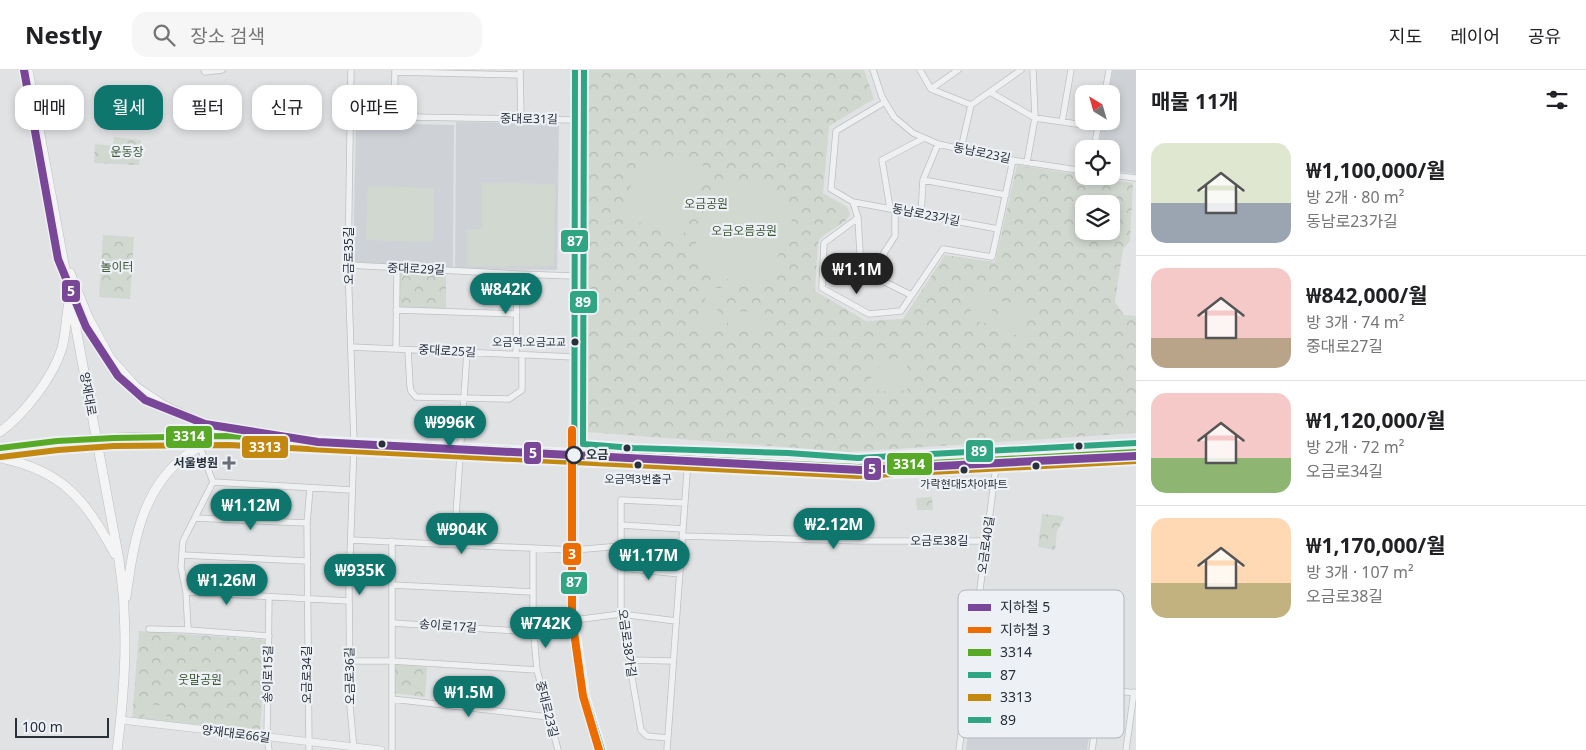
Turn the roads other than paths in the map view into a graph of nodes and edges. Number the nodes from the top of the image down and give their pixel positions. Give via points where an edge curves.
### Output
1 (28, 70) edge
2 (204, 70) edge
3 (222, 70) edge
4 (351, 70) edge
5 (575, 70) edge
6 (881, 70) edge
7 (920, 70) edge
8 (958, 70) edge
9 (1021, 70) edge
10 (1033, 70) edge
11 (1072, 70) edge
12 (1109, 70) edge
13 (395, 71) edge
14 (432, 71) edge
15 (873, 71) edge
16 (520, 72) edge
17 (351, 85) edge
18 (395, 85) edge
19 (1106, 85) edge
20 (931, 89) junction
21 (990, 92) junction
22 (884, 102) junction
23 (971, 105) junction
24 (417, 117) edge
25 (1035, 118) junction
26 (521, 119) junction
27 (574, 120) junction
28 (1062, 122) junction
29 (1075, 123) edge
30 (351, 130) edge
31 (924, 138) junction
32 (938, 144) junction
33 (961, 149) junction
34 (1013, 160) junction
35 (1027, 162) junction
36 (1075, 170) edge
37 (1120, 176) edge
38 (1136, 178) edge
39 (923, 180) junction
40 (1006, 195) junction
41 (853, 202) junction
42 (892, 209) junction
43 (921, 215) junction
44 (858, 218) junction
45 (998, 229) junction
46 (62, 255) junction
47 (348, 265) junction
48 (397, 269) junction
49 (517, 274) junction
50 (574, 276) junction
51 (884, 282) junction
52 (70, 294) junction
53 (911, 296) junction
54 (396, 310) junction
55 (516, 314) junction
56 (351, 347) junction
57 (396, 349) junction
58 (408, 350) junction
59 (467, 352) junction
60 (519, 355) junction
61 (574, 357) junction
62 (464, 399) junction
63 (0, 432) edge
64 (228, 436) junction
65 (354, 442) junction
66 (200, 447) junction
67 (0, 448) edge
68 (460, 448) junction
69 (574, 452) junction
70 (1136, 452) edge
71 (0, 458) edge
72 (688, 459) junction
73 (997, 459) junction
74 (213, 482) junction
75 (310, 488) junction
76 (351, 490) junction
77 (685, 503) junction
78 (195, 518) junction
79 (307, 523) junction
80 (621, 525) junction
81 (683, 529) junction
82 (682, 536) junction
83 (351, 540) junction
84 (392, 542) junction
85 (986, 542) junction
86 (454, 544) junction
87 (621, 546) junction
88 (533, 548) junction
89 (574, 550) junction
90 (681, 553) junction
91 (182, 555) junction
92 (119, 560) junction
93 (307, 561) junction
94 (621, 568) junction
95 (680, 574) junction
96 (392, 585) junction
97 (980, 590) edge
98 (186, 592) junction
99 (533, 592) junction
100 (269, 598) junction
101 (307, 600) junction
102 (349, 601) junction
103 (124, 610) junction
104 (621, 614) junction
105 (574, 620) junction
106 (676, 621) junction
107 (392, 623) junction
108 (149, 629) dead end
109 (188, 630) junction
110 (534, 632) junction
111 (269, 636) junction
112 (629, 660) junction
113 (392, 661) junction
114 (673, 661) junction
115 (350, 662) junction
116 (537, 670) junction
117 (1135, 693) edge
118 (392, 699) junction
119 (549, 717) junction
120 (121, 720) junction
121 (267, 738) junction
122 (668, 738) junction
123 (307, 742) junction
124 (354, 748) edge
125 (117, 750) edge
126 (269, 750) edge
127 (309, 750) edge
128 (381, 750) edge
129 (392, 750) edge
130 (558, 750) edge
131 (602, 750) edge
132 (667, 750) edge
133 (1126, 750) edge

1 - 46 main road, 양재대로
2 - 3 street
4 - 17 street, 오금로35길
5 - 27 main road
6 - 15 street, 동남로23길
7 - 20 street
8 - 20 street
9 - 21 street
10 - 25 street, 동남로23길
11 - 28 street
12 - 19 street
13 - 14 street
13 - 18 street
14 - 16 street
15 - 22 street, 동남로23길
16 - 26 street
20 - 23 street
21 - 23 street
21 - 25 street
22 - 31 street, 동남로23길 via 894,117
22 - 41 street, 동남로23가길 via 836,131 831,189
23 - 33 street
24 - 26 street, 중대로31길
25 - 28 street
25 - 35 street, 동남로23길
26 - 27 street, 중대로31길
27 - 50 main road
28 - 29 street
30 - 47 street, 오금로35길
31 - 32 street, 동남로23길
31 - 42 street via 882,160
32 - 33 street, 동남로23길
32 - 39 street, 동남로23길
33 - 34 street, 동남로23길
34 - 35 street, 동남로23길
34 - 40 street
35 - 36 street, 동남로23길
37 - 38 street
39 - 40 street
39 - 43 street, 동남로23길
40 - 45 street
41 - 42 street, 동남로23가길
41 - 44 street
42 - 43 street, 동남로23가길
42 - 51 street via 895,236 884,254
43 - 45 street, 동남로23가길
44 - 51 street via 861,270
44 - 53 street via 824,243 822,288 869,314 901,311
45 - 53 street via 992,257 943,249
46 - 52 main road, 양재대로
46 - 64 main road via 88,318 110,358 136,388 163,405
47 - 48 street, 중대로29길
47 - 56 street, 오금로35길
48 - 49 street, 중대로29길
48 - 54 street
49 - 50 street, 중대로29길
49 - 55 street, 중대로25길
50 - 61 main road
51 - 53 street
52 - 63 main road via 61,349 54,366 34,400
52 - 92 main road, 양재대로
54 - 55 street
54 - 57 street
55 - 60 street, 중대로25길
56 - 57 street, 중대로25길
56 - 65 street, 오금로35길
57 - 58 street, 중대로25길
58 - 59 street, 중대로25길
58 - 62 street, 중대로25길 via 410,386 416,396
59 - 60 street, 중대로25길
59 - 62 street
60 - 61 street, 중대로25길
60 - 62 street, 중대로25길 via 522,390 517,395 509,399
61 - 69 main road
62 - 68 street
64 - 65 main road
64 - 66 main road
64 - 67 main road, bridge via 132,436
65 - 68 main road
65 - 76 street, 오금로36길
66 - 74 street
66 - 103 main road via 180,459 163,476 152,495 140,524
68 - 69 main road
68 - 86 street
69 - 72 main road
69 - 89 main road
70 - 73 main road
71 - 92 main road via 45,472 66,486 85,504
72 - 73 main road via 858,467
72 - 77 street
73 - 85 street, 오금로40길
74 - 75 street
74 - 78 street
75 - 76 street
75 - 79 street, 오금로34길
76 - 83 street, 오금로36길
77 - 80 street, 오금로38가길 via 621,500
77 - 81 street
78 - 79 street
78 - 91 street via 183,541
79 - 93 street, 오금로34길
80 - 81 street
80 - 87 street, 오금로38가길
81 - 82 street
82 - 85 street, 오금로38길
82 - 90 street
83 - 84 street
83 - 102 street, 오금로36길
84 - 86 street
84 - 96 street
85 - 97 street, 오금로40길
86 - 88 street
87 - 89 street
87 - 90 street
87 - 94 street, 오금로38가길
88 - 89 street
88 - 99 street, 중대로23길
89 - 105 main road
90 - 95 street
91 - 93 street
91 - 98 street
92 - 103 main road, 양재대로
93 - 101 street, 오금로34길
94 - 95 street
94 - 104 street, 오금로38가길
95 - 106 street
96 - 99 street
96 - 107 street
98 - 100 street
98 - 109 street
99 - 110 street, 중대로23길
100 - 101 street
100 - 111 street, 송이로15길
101 - 102 street
101 - 123 street, 오금로34길
102 - 115 street, 오금로36길
103 - 120 main road, 양재대로
104 - 105 street
104 - 106 street
104 - 112 street, 오금로38가길
105 - 131 main road via 585,695
106 - 114 street
107 - 110 street, 송이로17길
107 - 113 street
108 - 109 street
109 - 111 street
110 - 116 street, 중대로23길
111 - 121 street, 송이로15길
112 - 114 street
112 - 122 street, 오금로38가길 via 641,730 647,736
113 - 115 street
113 - 116 street
113 - 118 street
114 - 122 street
115 - 124 street, 오금로36길
116 - 119 street, 중대로23길
117 - 133 street
118 - 119 street
118 - 129 street
119 - 130 street, 중대로23길
120 - 121 street, 양재대로66길
120 - 125 main road, 양재대로
121 - 123 street, 양재대로66길
121 - 126 street, 송이로15길
122 - 132 street
123 - 124 street, 양재대로66길
123 - 127 street, 오금로34길
124 - 128 street, 양재대로66길

